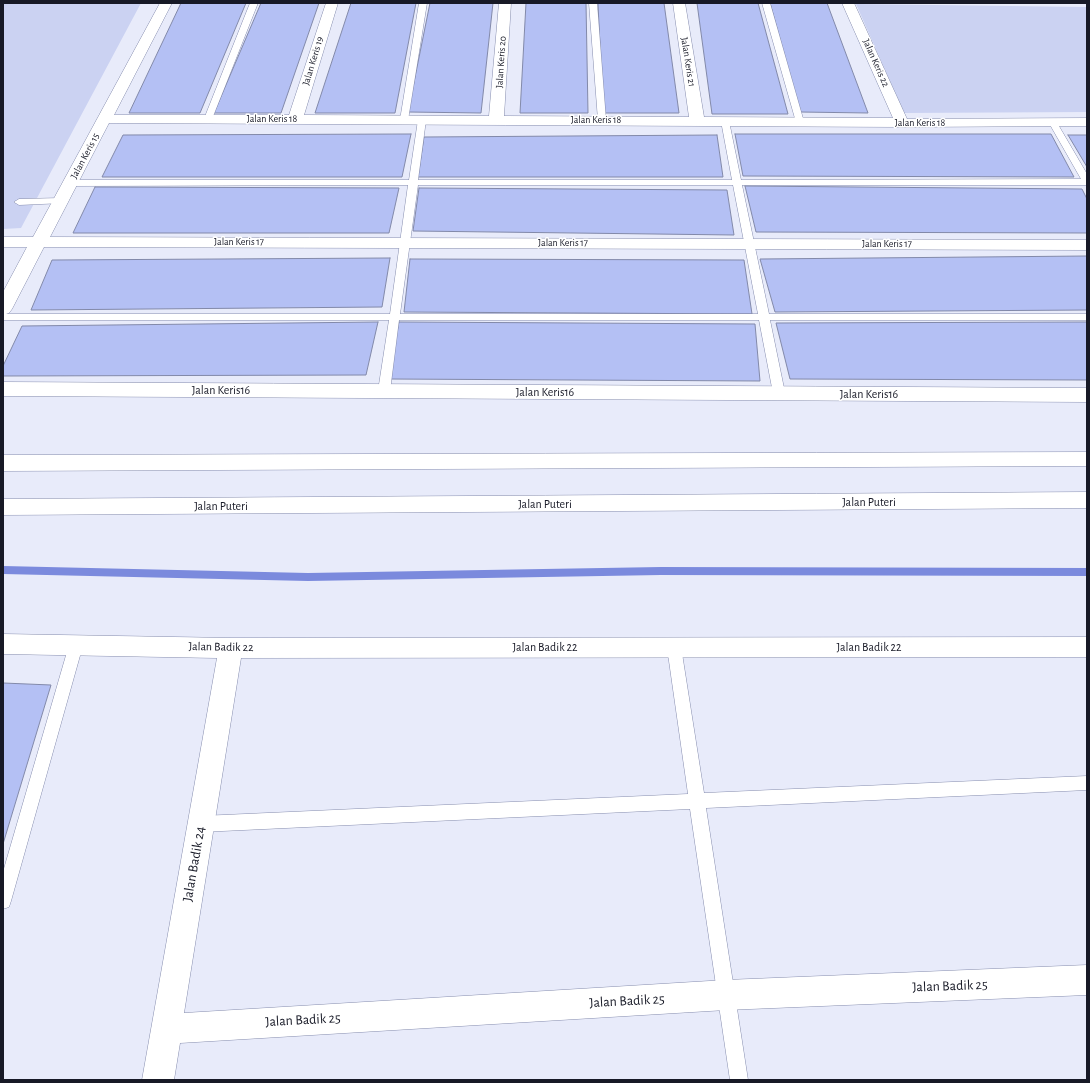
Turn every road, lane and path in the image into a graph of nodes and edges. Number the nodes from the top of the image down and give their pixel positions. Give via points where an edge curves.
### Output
1 (166, 3) edge
2 (254, 3) edge
3 (332, 3) edge
4 (423, 3) edge
5 (505, 3) edge
6 (593, 3) edge
7 (679, 3) edge
8 (766, 3) edge
9 (848, 3) edge
10 (105, 119) junction
11 (208, 119) junction
12 (295, 120) junction
13 (404, 120) junction
14 (422, 120) junction
15 (496, 120) junction
16 (602, 120) junction
17 (697, 121) junction
18 (725, 121) junction
19 (800, 122) junction
20 (1087, 122) edge
21 (902, 123) junction
22 (1053, 123) junction
23 (738, 182) junction
24 (1087, 182) edge
25 (70, 183) junction
26 (413, 183) junction
27 (61, 201) junction
28 (19, 202) dead end
29 (3, 242) edge
30 (39, 242) junction
31 (405, 243) junction
32 (749, 244) junction
33 (1087, 244) edge
34 (3, 309) edge
35 (394, 317) junction
36 (764, 317) junction
37 (1087, 317) edge
38 (3, 318) edge
39 (3, 389) edge
40 (384, 391) junction
41 (779, 393) junction
42 (1087, 395) edge
43 (1087, 459) edge
44 (3, 463) edge
45 (1087, 500) edge
46 (3, 507) edge
47 (3, 644) edge
48 (76, 645) junction
49 (1087, 646) edge
50 (674, 647) junction
51 (231, 648) junction
52 (1087, 784) edge
53 (697, 801) junction
54 (201, 824) junction
55 (3, 901) edge
56 (1087, 980) edge
57 (726, 995) junction
58 (166, 1029) junction
59 (158, 1080) edge
60 (739, 1080) edge

1 - 10 street, Jalan Keris 15
2 - 11 lane
3 - 12 street, Jalan Keris 19
4 - 13 lane
5 - 15 street, Jalan Keris 20
6 - 16 lane
7 - 17 street, Jalan Keris 21
8 - 19 lane
9 - 21 street, Jalan Keris 22
10 - 11 street, Jalan Keris 18
10 - 25 street, Jalan Keris 15
11 - 12 street, Jalan Keris 18
12 - 13 street, Jalan Keris 18
13 - 14 street, Jalan Keris 18
14 - 15 street, Jalan Keris 18
14 - 26 lane
15 - 16 street, Jalan Keris 18
16 - 17 street, Jalan Keris 18
17 - 18 street, Jalan Keris 18
18 - 19 street, Jalan Keris 18
18 - 23 lane
19 - 21 street, Jalan Keris 18
20 - 22 street, Jalan Keris 18
21 - 22 street, Jalan Keris 18
22 - 24 lane
23 - 24 lane
23 - 26 lane
23 - 32 lane
25 - 26 lane
25 - 27 street, Jalan Keris 15
26 - 31 lane
27 - 28 lane
27 - 30 street, Jalan Keris 15
29 - 30 street, Jalan Keris 17
30 - 31 street, Jalan Keris 17
30 - 34 street, Jalan Keris 15
31 - 32 street, Jalan Keris 17
31 - 35 lane
32 - 33 street, Jalan Keris 17
32 - 36 lane
35 - 36 lane
35 - 38 lane
35 - 40 lane
36 - 37 lane
36 - 41 lane
39 - 40 street, Jalan Keris16
40 - 41 street, Jalan Keris16
41 - 42 street, Jalan Keris16
43 - 44 street
45 - 46 street, Jalan Puteri
47 - 48 street, Jalan Badik 22
48 - 51 street, Jalan Badik 22
48 - 55 lane
49 - 50 street, Jalan Badik 22
50 - 51 street, Jalan Badik 22
50 - 53 lane
51 - 54 street, Jalan Badik 24
52 - 53 lane
53 - 54 lane
53 - 57 lane
54 - 58 street, Jalan Badik 24
56 - 57 street, Jalan Badik 25
57 - 58 street, Jalan Badik 25
57 - 60 lane
58 - 59 street, Jalan Badik 24

